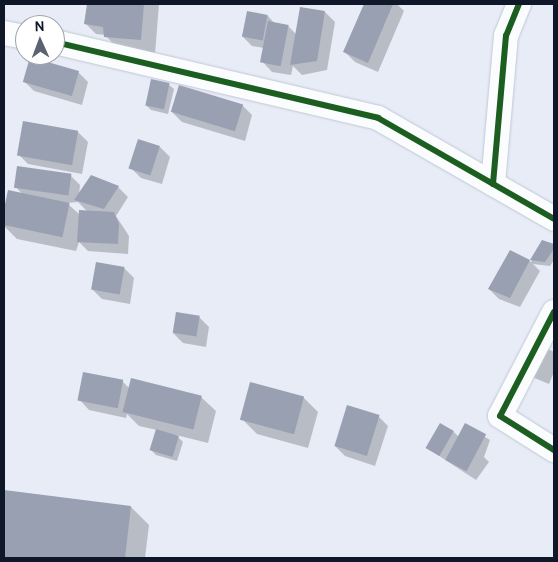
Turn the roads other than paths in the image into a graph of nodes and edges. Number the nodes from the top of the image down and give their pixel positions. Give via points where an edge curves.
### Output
1 (520, 4) edge
2 (65, 44) edge
3 (493, 184) junction
4 (554, 219) edge
5 (554, 312) edge
6 (554, 450) edge

1 - 3 street via 506,36
2 - 3 street via 378,118
3 - 4 street
5 - 6 street via 500,416

